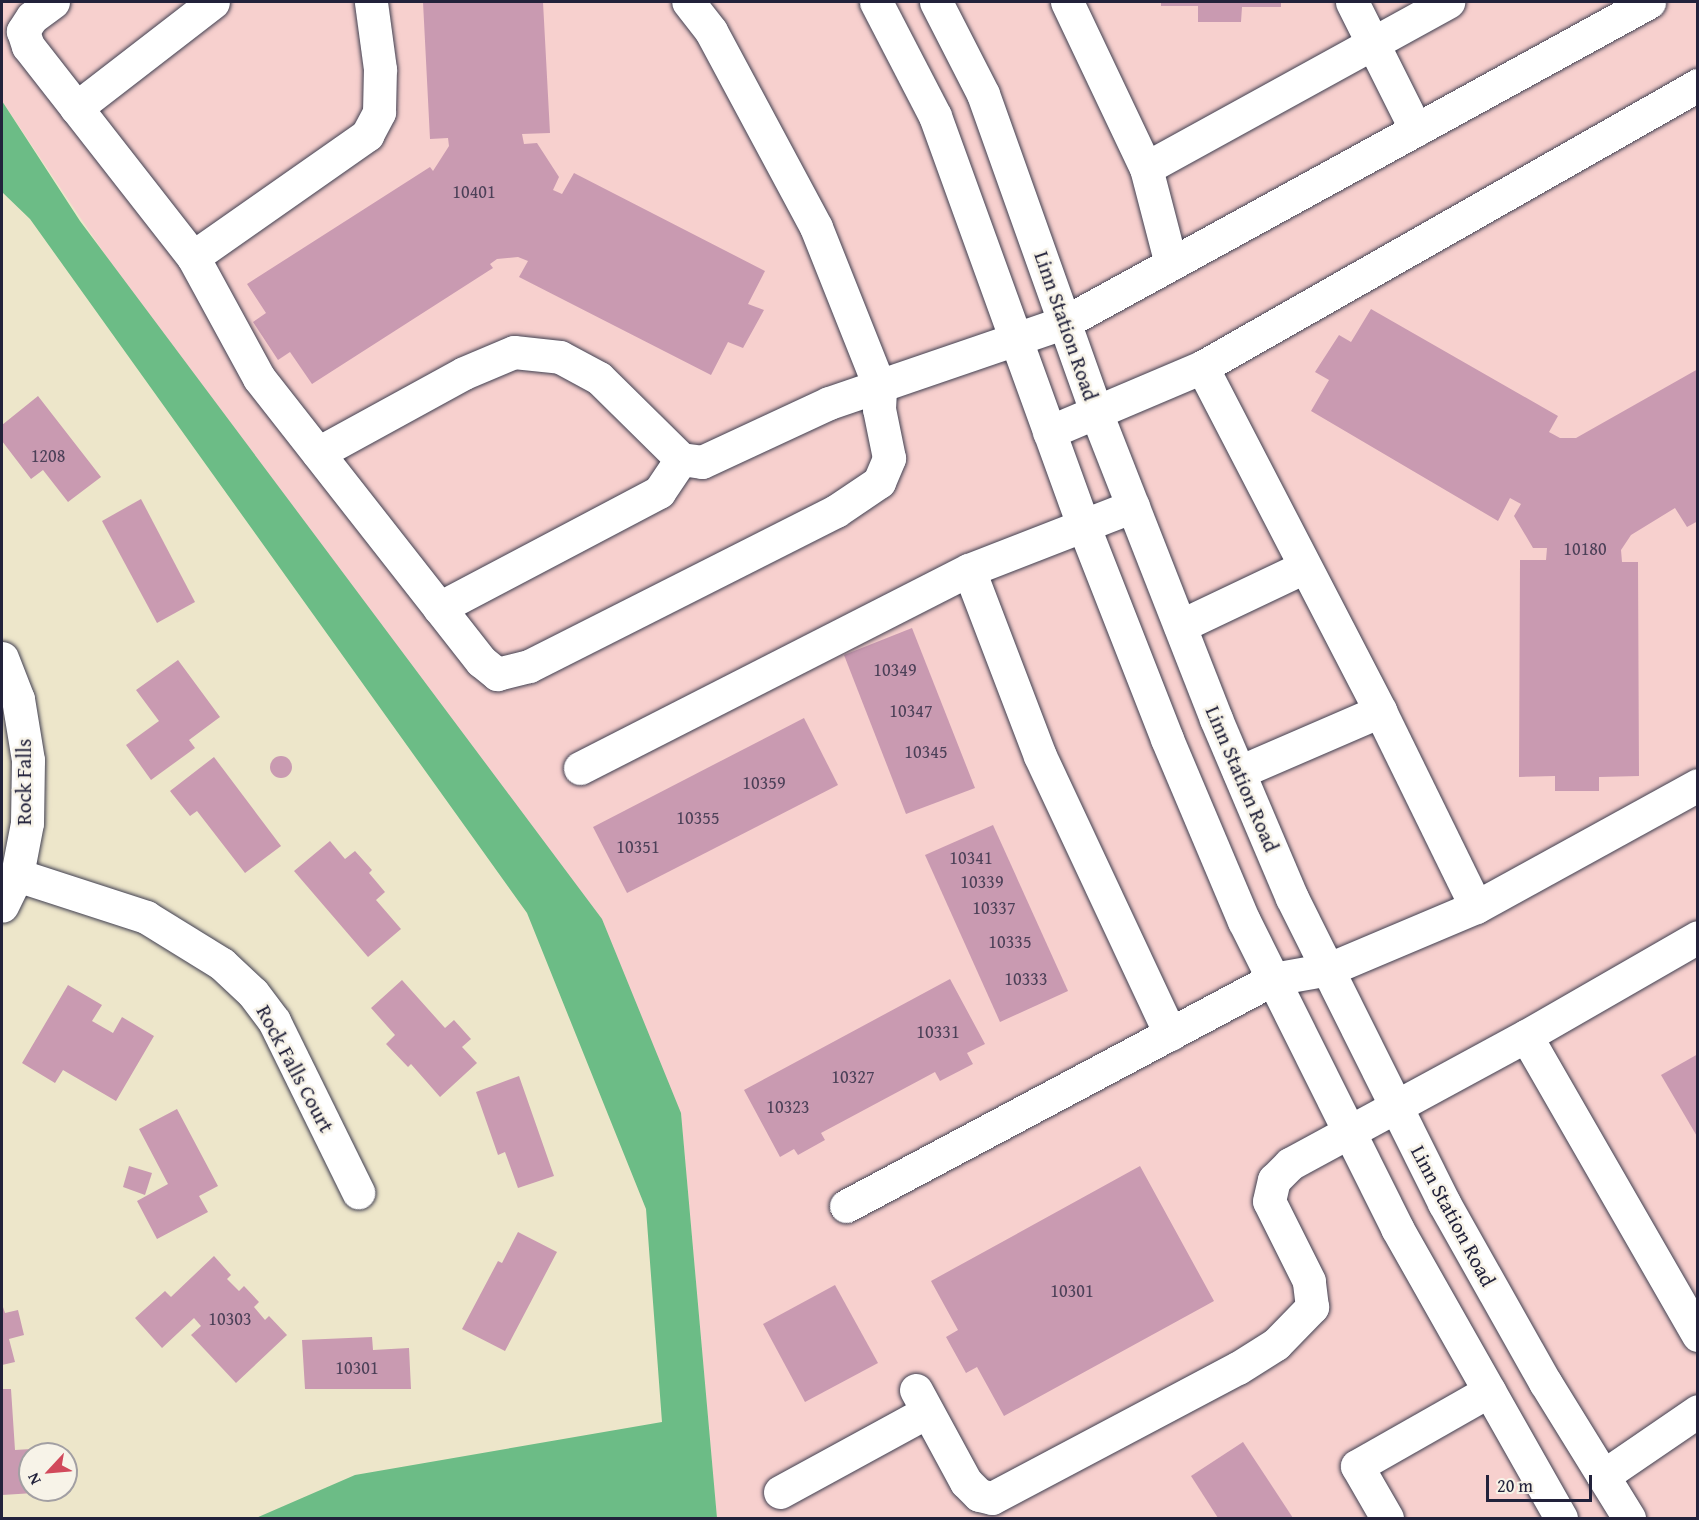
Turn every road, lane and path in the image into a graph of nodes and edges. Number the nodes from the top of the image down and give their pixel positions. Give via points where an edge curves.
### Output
1 (53, 2) edge
2 (213, 2) edge
3 (371, 2) edge
4 (688, 2) edge
5 (876, 2) edge
6 (936, 2) edge
7 (1067, 2) edge
8 (1352, 2) edge
9 (1448, 2) edge
10 (1649, 2) edge
11 (1373, 45) junction
12 (1698, 85) edge
13 (76, 108) junction
14 (1416, 130) junction
15 (1146, 168) junction
16 (193, 257) junction
17 (1171, 264) junction
18 (1065, 322) junction
19 (1015, 339) junction
20 (1202, 367) junction
21 (880, 388) junction
22 (1097, 415) junction
23 (1049, 432) junction
24 (318, 453) junction
25 (681, 459) junction
26 (1133, 507) junction
27 (1084, 527) junction
28 (1304, 567) junction
29 (969, 570) junction
30 (439, 608) junction
31 (1180, 626) junction
32 (2, 658) edge
33 (1380, 711) junction
34 (580, 768) dead end
35 (1239, 772) junction
36 (1698, 785) edge
37 (17, 875) junction
38 (2, 906) edge
39 (1476, 907) junction
40 (1698, 937) edge
41 (1329, 969) junction
42 (1273, 979) junction
43 (1170, 1035) junction
44 (1526, 1036) junction
45 (1396, 1106) junction
46 (1349, 1131) junction
47 (358, 1192) dead end
48 (846, 1206) dead end
49 (1698, 1335) edge
50 (1489, 1391) junction
51 (1698, 1412) edge
52 (1603, 1476) junction
53 (780, 1492) dead end
54 (1387, 1518) edge
55 (1561, 1518) edge
56 (1629, 1518) edge

1 - 13 street via 32,17 23,31 27,46
2 - 13 street
3 - 16 street via 380,69 379,112 367,135
4 - 21 street via 711,31 816,227
5 - 19 street via 935,116
6 - 18 street, Linn Station Road via 984,94
7 - 15 street
8 - 11 street
9 - 11 street
10 - 14 street
11 - 14 street
11 - 15 street
12 - 20 street
13 - 16 street
14 - 17 street
15 - 17 street
16 - 24 street via 259,378
17 - 18 street
18 - 19 street
18 - 22 street, Linn Station Road
19 - 21 street
19 - 23 street
20 - 22 street
20 - 28 street
21 - 25 street via 830,403 702,462
21 - 30 street via 879,409 889,458 879,482 836,511 529,666 497,674 481,661
22 - 23 street
22 - 26 street, Linn Station Road
23 - 27 street
24 - 25 street via 464,373 514,352 560,357 599,378
24 - 30 street
25 - 30 street via 659,492
26 - 27 street
26 - 31 street, Linn Station Road
27 - 29 street
27 - 42 street via 1167,739
28 - 31 street
28 - 33 street
29 - 34 street
29 - 43 street via 1040,756
31 - 35 street, Linn Station Road
32 - 37 street, Rock Falls via 18,699 27,760 27,823
33 - 35 street
33 - 39 street
35 - 41 street, Linn Station Road via 1292,898
36 - 39 street
37 - 38 street, Rock Falls
37 - 47 street, Rock Falls Court via 146,917 189,940 230,971 274,1021
39 - 41 street
40 - 44 street
41 - 42 street
41 - 45 street, Linn Station Road
42 - 43 street
42 - 46 street
43 - 48 street
44 - 45 street
44 - 49 street
45 - 46 street
45 - 52 street, Linn Station Road via 1450,1213
46 - 50 street via 1397,1228
46 - 53 street via 1290,1164 1274,1180 1269,1201 1309,1281 1312,1307 1276,1344 992,1498 979,1495 966,1482 922,1401
50 - 54 street via 1357,1466
50 - 55 street
51 - 52 street
52 - 56 street, Linn Station Road

